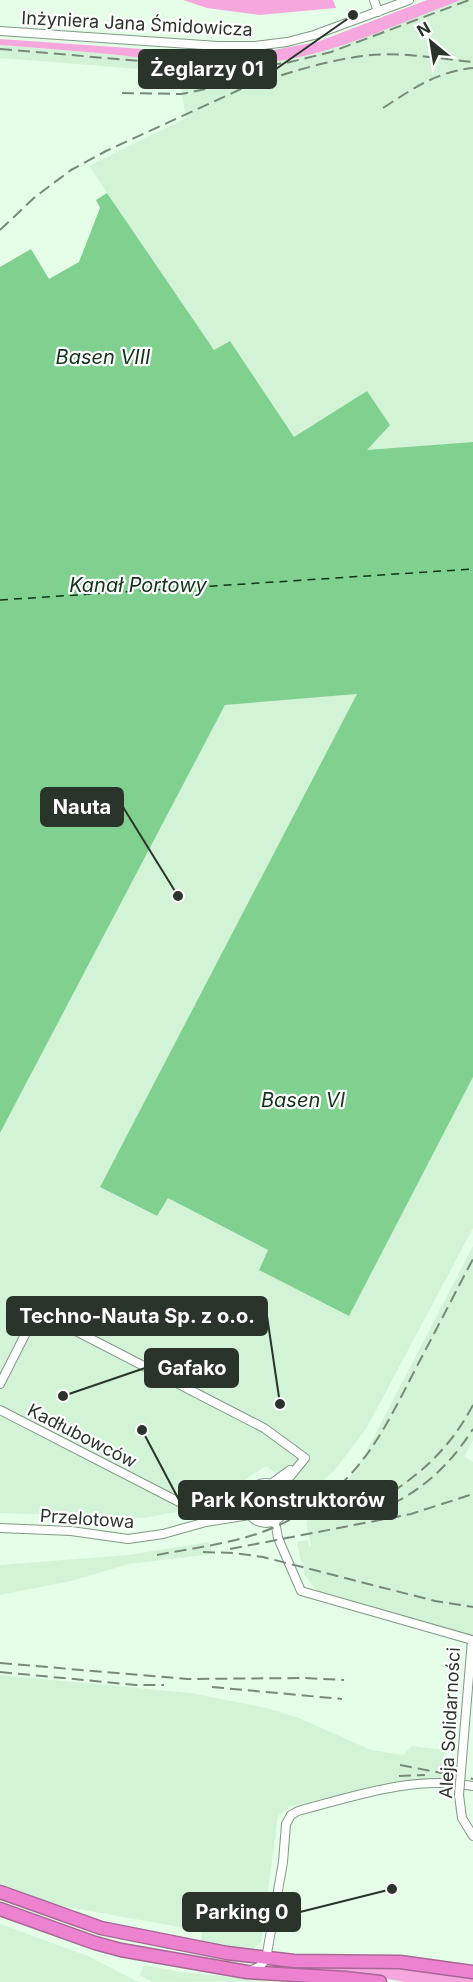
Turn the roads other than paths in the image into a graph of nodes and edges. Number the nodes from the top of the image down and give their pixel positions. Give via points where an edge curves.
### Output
1 (374, 0) edge
2 (409, 0) edge
3 (378, 12) junction
4 (0, 31) edge
5 (0, 1384) edge
6 (0, 1410) edge
7 (302, 1461) junction
8 (271, 1484) junction
9 (280, 1489) junction
10 (183, 1504) dead end
11 (245, 1504) junction
12 (249, 1515) junction
13 (275, 1521) junction
14 (206, 1522) junction
15 (266, 1524) junction
16 (0, 1528) edge
17 (278, 1538) junction
18 (469, 1732) edge
19 (473, 1786) edge
20 (473, 1836) edge
21 (0, 1892) edge
22 (0, 1909) edge
23 (266, 1959) junction
24 (247, 1972) junction
25 (473, 1972) edge
26 (283, 1975) junction
27 (380, 1982) edge

1 - 3 street
2 - 3 street, Inżyniera Jana Śmidowicza
3 - 4 street, Inżyniera Jana Śmidowicza via 314,35 255,46
5 - 7 street via 37,1311 264,1428
6 - 10 street, Kadłubowców
7 - 8 street
7 - 9 street
8 - 9 street
8 - 11 street via 253,1487
9 - 13 street via 286,1508
11 - 12 street
11 - 14 street, Przelotowa
12 - 14 street, Przelotowa
12 - 15 street
13 - 15 street
13 - 17 street
14 - 16 street, Przelotowa via 128,1539 71,1530
15 - 17 street
17 - 18 street, Aleja Solidarności via 301,1591 472,1640
18 - 20 street, Aleja Solidarności, bridge via 459,1795 462,1818
19 - 23 street via 444,1782 402,1785 291,1815 286,1824
21 - 23 highway via 112,1930
22 - 24 highway via 121,1950
23 - 24 street
23 - 25 highway via 399,1962
23 - 26 street
24 - 26 highway
26 - 27 highway

